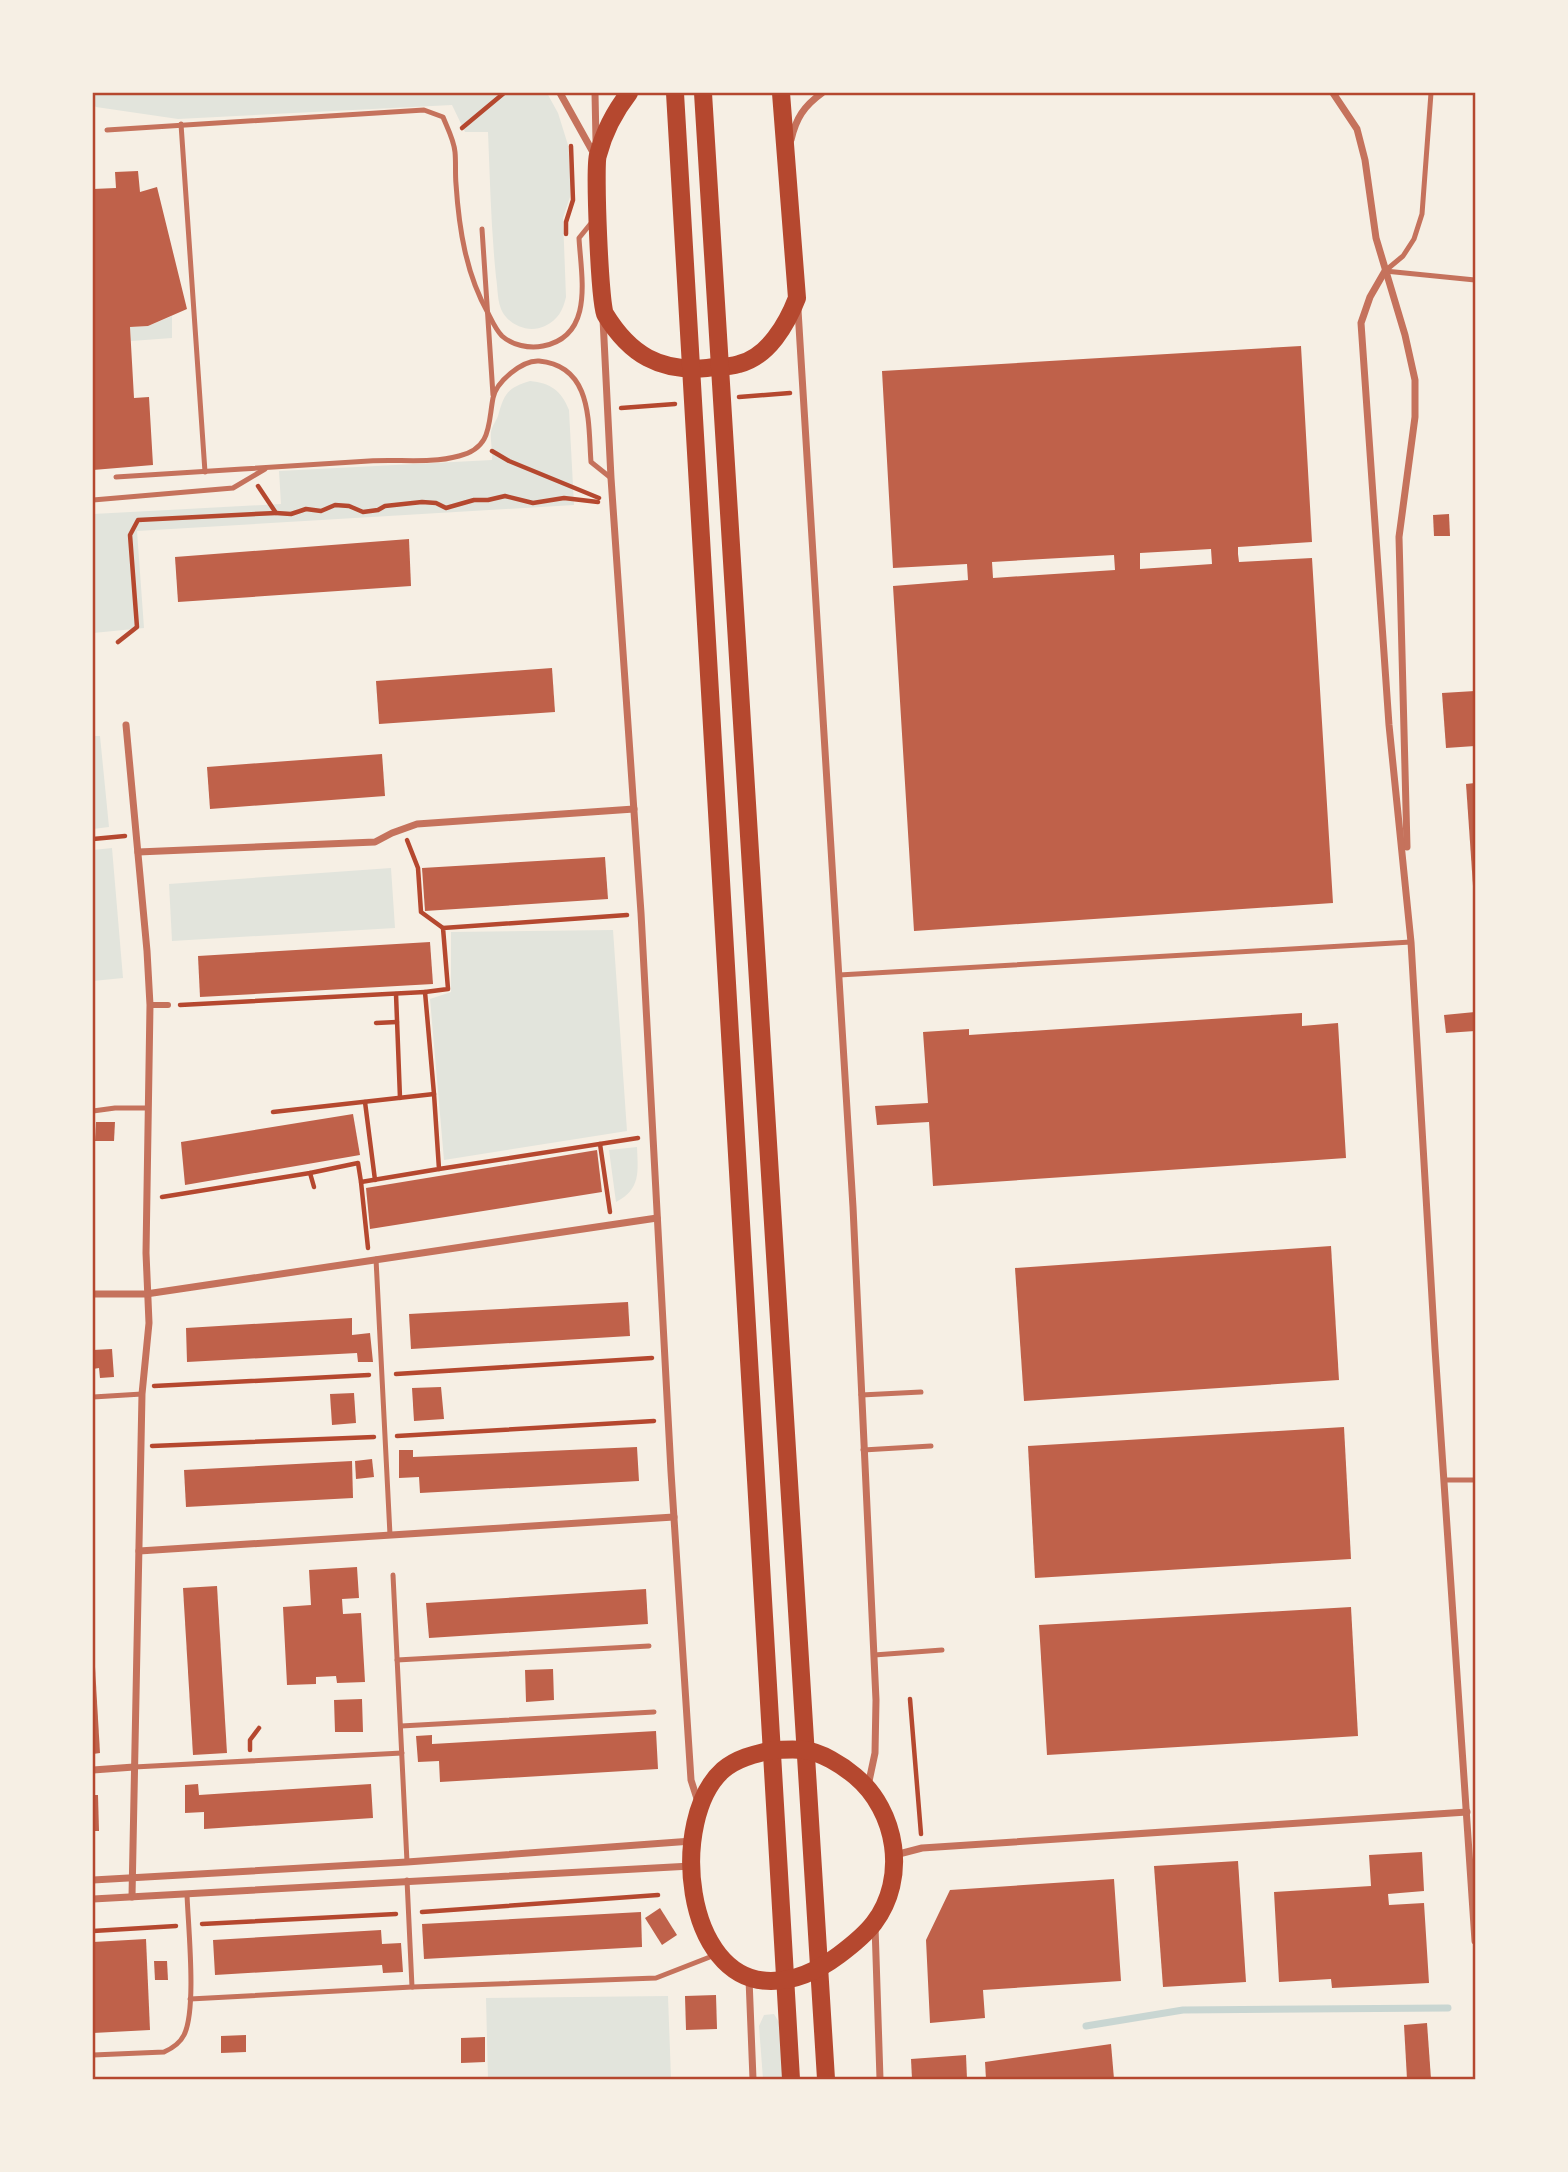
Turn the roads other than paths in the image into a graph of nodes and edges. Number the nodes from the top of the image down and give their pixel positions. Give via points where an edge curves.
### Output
1 (560, 93) edge
2 (595, 93) edge
3 (629, 93) edge
4 (675, 93) edge
5 (704, 93) edge
6 (781, 93) edge
7 (822, 93) edge
8 (1333, 93) edge
9 (1432, 93) edge
10 (181, 124) junction
11 (107, 130) dead end
12 (596, 158) junction
13 (786, 161) junction
14 (598, 214) junction
15 (482, 229) dead end
16 (1385, 271) junction
17 (1475, 280) edge
18 (797, 298) junction
19 (603, 311) junction
20 (489, 315) junction
21 (720, 366) junction
22 (691, 369) junction
23 (493, 395) junction
24 (266, 468) junction
25 (205, 472) junction
26 (116, 478) dead end
27 (611, 478) junction
28 (93, 500) edge
29 (125, 725) dead end
30 (634, 809) junction
31 (138, 852) junction
32 (1407, 893) junction
33 (1411, 942) junction
34 (839, 975) junction
35 (150, 1005) junction
36 (168, 1005) dead end
37 (148, 1108) junction
38 (93, 1111) edge
39 (657, 1218) junction
40 (376, 1259) junction
41 (93, 1294) edge
42 (146, 1294) junction
43 (143, 1391) junction
44 (921, 1392) dead end
45 (861, 1395) junction
46 (93, 1397) edge
47 (931, 1446) dead end
48 (863, 1450) junction
49 (1444, 1480) junction
50 (1475, 1480) edge
51 (674, 1517) junction
52 (390, 1535) junction
53 (139, 1551) junction
54 (393, 1575) dead end
55 (649, 1646) dead end
56 (942, 1650) dead end
57 (874, 1655) junction
58 (397, 1660) junction
59 (654, 1712) dead end
60 (401, 1726) junction
61 (772, 1750) junction
62 (806, 1750) junction
63 (402, 1753) junction
64 (134, 1767) junction
65 (93, 1770) edge
66 (868, 1787) junction
67 (700, 1808) junction
68 (1467, 1812) junction
69 (692, 1841) junction
70 (895, 1855) junction
71 (407, 1862) junction
72 (691, 1866) junction
73 (133, 1878) junction
74 (407, 1880) junction
75 (93, 1881) edge
76 (187, 1894) junction
77 (132, 1897) junction
78 (93, 1899) edge
79 (875, 1921) junction
80 (1475, 1941) edge
81 (718, 1954) junction
82 (819, 1970) junction
83 (749, 1979) junction
84 (785, 1980) junction
85 (412, 1987) junction
86 (190, 1999) junction
87 (93, 2055) edge
88 (753, 2077) edge
89 (791, 2079) edge
90 (826, 2079) edge
91 (880, 2079) edge

1 - 12 street
2 - 12 street
3 - 12 main road via 610,122
4 - 22 main road
5 - 21 main road
6 - 13 main road
7 - 13 street via 799,117
8 - 16 street via 1357,129
9 - 16 lane via 1422,214 1403,256
10 - 11 lane
10 - 20 lane via 424,110 443,117 455,149 461,230 471,279
10 - 25 lane
12 - 14 main road
13 - 18 main road
14 - 19 main road
14 - 20 lane via 579,237 583,300 571,331 550,345 525,346 503,336
15 - 20 lane
16 - 17 lane
16 - 32 street via 1415,380 1415,416 1399,537
16 - 32 street via 1361,323 1389,725
18 - 21 main road via 790,316 764,349 740,364
18 - 34 street
19 - 22 main road via 631,347 651,361
19 - 27 street
20 - 23 lane
21 - 22 main road
21 - 62 main road
22 - 61 main road
23 - 24 lane via 489,430 481,445 461,456
23 - 27 lane via 525,363 539,361 561,368 581,386 587,401 591,462
24 - 25 lane
24 - 28 lane via 233,488
25 - 26 lane
27 - 30 street
29 - 31 street
30 - 31 street via 416,824 375,842
30 - 39 street
31 - 35 street
32 - 33 street
33 - 34 lane
33 - 49 street
34 - 45 street
35 - 36 street
35 - 37 street
37 - 38 lane
37 - 42 street
39 - 40 street
39 - 51 street
40 - 42 street
40 - 52 lane
41 - 42 street
42 - 43 street via 149,1323
43 - 46 lane
43 - 53 street
44 - 45 lane
45 - 48 street
47 - 48 lane
48 - 57 street
49 - 50 lane
49 - 68 street
51 - 52 street
51 - 67 street via 691,1780
52 - 53 street
53 - 64 street
54 - 58 lane
55 - 58 lane
56 - 57 lane
57 - 66 street via 875,1753
58 - 60 lane
59 - 60 lane
60 - 63 lane
61 - 62 main road
61 - 67 main road via 722,1771
61 - 84 main road
62 - 66 main road via 844,1766
62 - 82 main road
63 - 64 lane
63 - 71 lane
64 - 65 street
64 - 73 street
66 - 70 main road via 889,1823
67 - 69 main road
68 - 70 street via 922,1848
68 - 80 street
69 - 71 street
69 - 72 main road
70 - 79 main road via 891,1885
71 - 73 street
72 - 74 street
72 - 81 main road via 697,1916
73 - 75 street
73 - 77 street
74 - 76 street
74 - 85 lane
76 - 77 street
76 - 86 lane
77 - 78 street
79 - 82 main road
79 - 91 street
81 - 83 main road
81 - 85 lane via 656,1978
82 - 84 main road
82 - 90 main road
83 - 84 main road
83 - 88 street
84 - 89 main road
85 - 86 lane
86 - 87 lane via 189,2021 175,2047 164,2052

